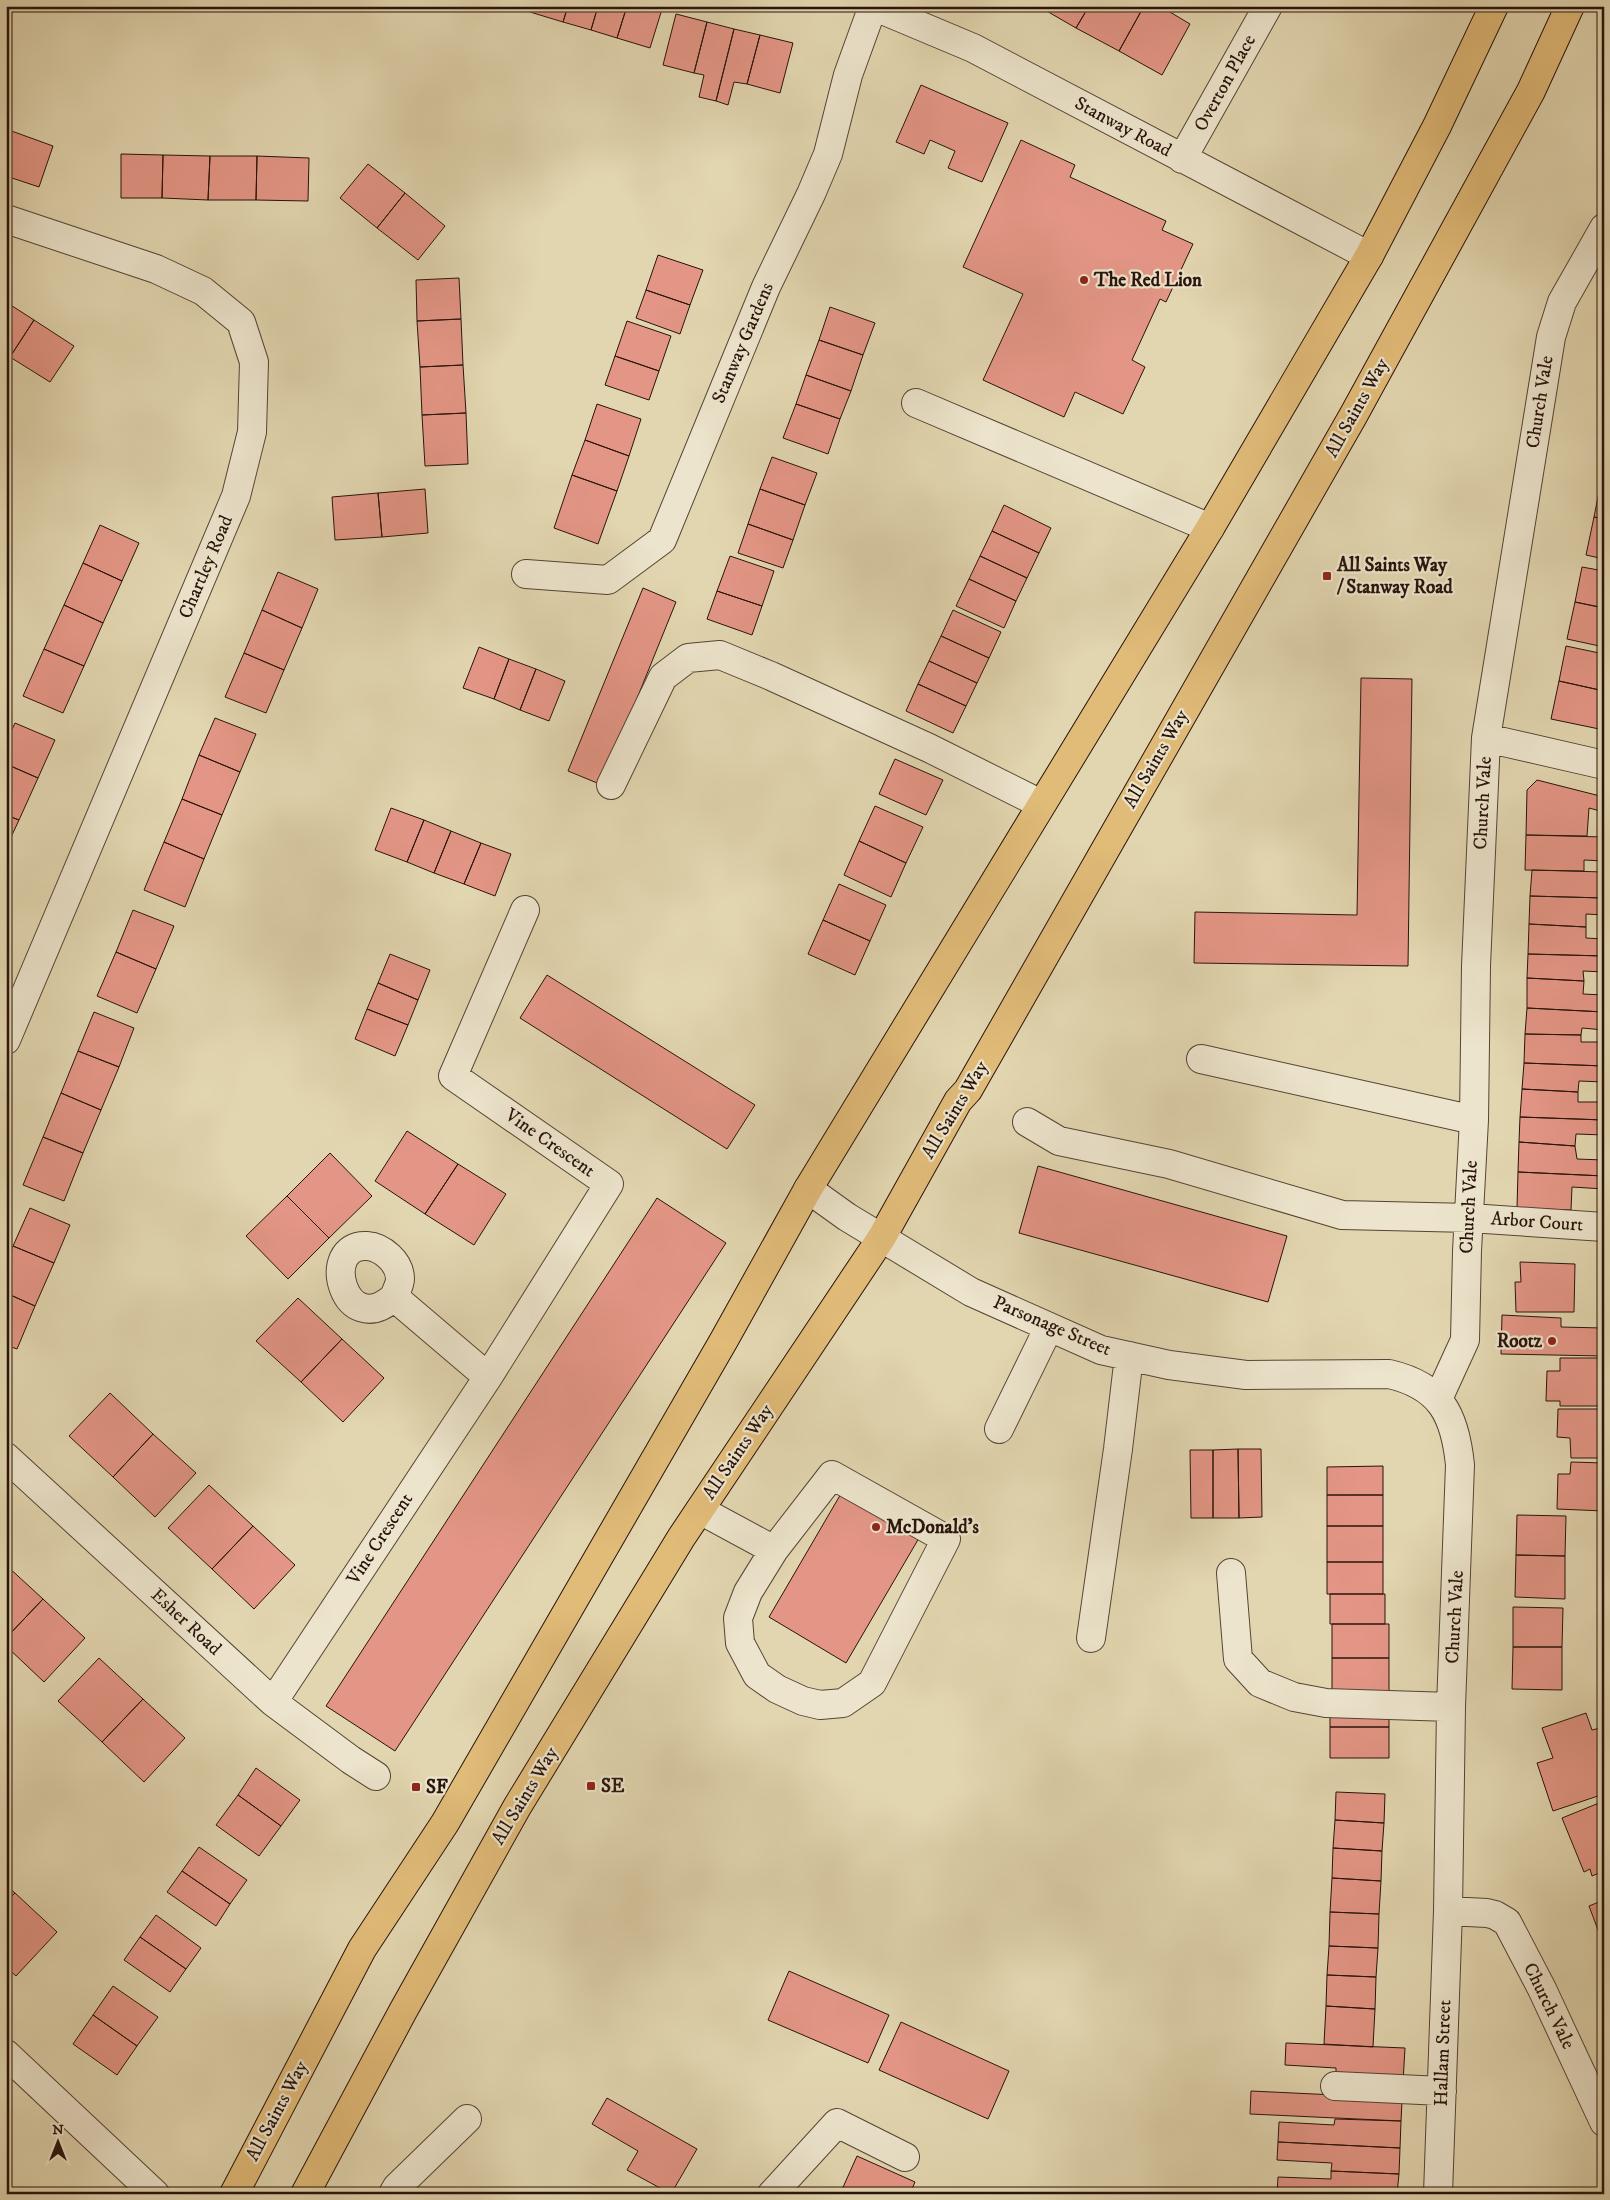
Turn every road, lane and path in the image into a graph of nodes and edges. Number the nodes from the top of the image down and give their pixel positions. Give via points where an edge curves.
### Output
1 (873, 6) edge
2 (1268, 6) edge
3 (1494, 6) edge
4 (1570, 6) edge
5 (1182, 159) junction
6 (6, 219) edge
7 (1604, 228) edge
8 (1369, 256) junction
9 (916, 403) dead end
10 (1210, 528) junction
11 (526, 574) dead end
12 (1486, 738) junction
13 (1604, 765) edge
14 (612, 785) dead end
15 (1041, 804) junction
16 (525, 910) dead end
17 (6, 1040) edge
18 (1201, 1059) dead end
19 (1474, 1120) junction
20 (1027, 1122) dead end
21 (808, 1190) junction
22 (1470, 1218) junction
23 (1604, 1227) edge
24 (882, 1237) junction
25 (394, 1297) dead end
26 (1049, 1327) junction
27 (1129, 1356) junction
28 (488, 1377) junction
29 (1438, 1399) junction
30 (999, 1429) dead end
31 (6, 1457) edge
32 (700, 1510) junction
33 (774, 1550) junction
34 (1231, 1573) dead end
35 (1091, 1638) dead end
36 (273, 1702) junction
37 (1450, 1708) junction
38 (376, 1776) dead end
39 (1448, 1911) junction
40 (6, 2054) edge
41 (1335, 2086) dead end
42 (1442, 2091) junction
43 (467, 2119) dead end
44 (1604, 2122) edge
45 (905, 2157) dead end
46 (155, 2194) edge
47 (234, 2194) edge
48 (304, 2194) edge
49 (393, 2194) edge
50 (772, 2194) edge
51 (1438, 2194) edge

1 - 5 street, Stanway Road via 973,48
1 - 11 street, Stanway Gardens via 848,75 828,154 766,287 662,540 608,580
2 - 5 street, Overton Place
3 - 8 highway, All Saints Way via 1437,126
4 - 24 highway, All Saints Way via 1531,92 1354,416
5 - 8 street, Stanway Road
6 - 17 street, Chartley Road via 156,269 203,291 241,322 254,362 252,432 236,496
7 - 12 street, Church Vale via 1562,302 1551,337
8 - 10 highway, All Saints Way
9 - 10 street
10 - 15 highway, All Saints Way
12 - 13 street
12 - 19 street, Church Vale via 1476,966
14 - 15 street via 663,677 688,658 720,655 929,748
15 - 21 highway, All Saints Way
16 - 28 street, Vine Crescent via 453,1076 609,1184
18 - 19 street
19 - 22 street, Church Vale
20 - 22 street, Arbor Court via 1059,1141 1169,1164 1342,1215
21 - 24 street, Parsonage Street
21 - 47 highway, All Saints Way via 445,1823 362,1949
22 - 23 street, Arbor Court
22 - 29 street, Church Vale via 1465,1340
24 - 26 street, Parsonage Street via 971,1292
24 - 32 highway, All Saints Way
25 - 28 street
26 - 27 street, Parsonage Street via 1102,1350
26 - 30 street
27 - 29 street, Parsonage Street via 1246,1375 1389,1374 1405,1378
27 - 35 street
28 - 36 street, Vine Crescent
29 - 37 street, Church Vale via 1452,1420 1460,1464
31 - 36 street, Esher Road
32 - 33 street
32 - 48 highway, All Saints Way via 517,1807
33 - 33 street via 748,1592 738,1618 740,1643 758,1675 777,1689 803,1701 828,1704 843,1703 872,1683 946,1539 832,1475
34 - 37 street via 1238,1659 1260,1683 1294,1697 1326,1702
36 - 38 street, Esher Road
37 - 39 street, Church Vale
39 - 42 street, Hallam Street
39 - 44 street, Church Vale via 1487,1913 1507,1922
40 - 46 street
41 - 42 street
42 - 51 street, Hallam Street
43 - 49 street
45 - 50 street via 837,2124

